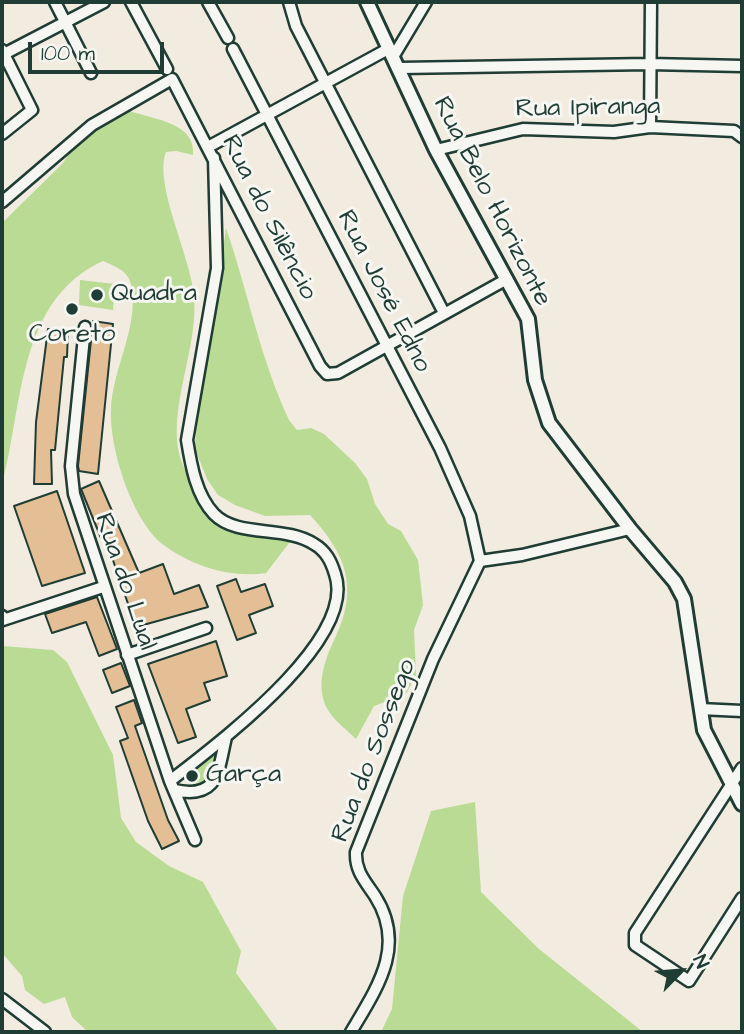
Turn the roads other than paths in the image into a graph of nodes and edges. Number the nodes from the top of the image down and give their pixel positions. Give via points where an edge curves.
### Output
1 (55, 2) edge
2 (104, 2) edge
3 (131, 2) edge
4 (208, 2) edge
5 (289, 2) edge
6 (367, 2) edge
7 (426, 2) edge
8 (651, 2) edge
9 (66, 22) junction
10 (228, 38) dead end
11 (233, 49) dead end
12 (2, 53) edge
13 (394, 58) junction
14 (649, 64) junction
15 (742, 66) edge
16 (167, 69) dead end
17 (92, 73) dead end
18 (325, 82) junction
19 (267, 114) junction
20 (742, 120) edge
21 (650, 127) junction
22 (2, 134) edge
23 (738, 134) edge
24 (208, 147) junction
25 (436, 150) junction
26 (214, 158) junction
27 (2, 202) edge
28 (507, 279) junction
29 (444, 313) junction
30 (85, 327) dead end
31 (387, 346) junction
32 (630, 529) junction
33 (480, 561) junction
34 (103, 587) junction
35 (2, 616) edge
36 (206, 628) dead end
37 (127, 655) junction
38 (700, 709) junction
39 (742, 711) edge
40 (226, 737) junction
41 (742, 768) edge
42 (172, 785) junction
43 (737, 786) edge
44 (742, 804) edge
45 (195, 840) dead end
46 (742, 898) edge
47 (742, 925) edge
48 (727, 926) junction
49 (2, 999) edge
50 (45, 1032) edge
51 (351, 1032) edge

1 - 9 street
2 - 9 street
3 - 16 street
4 - 10 street
5 - 18 street
6 - 13 street, Rua Belo Horizonte
7 - 13 street
8 - 14 street
9 - 12 street
9 - 17 street
11 - 19 street, Rua José Edno
12 - 22 street via 32,110
13 - 14 street, Rua Belo Horizonte
13 - 18 street
13 - 25 street, Rua Belo Horizonte
14 - 15 street, Rua Belo Horizonte
14 - 21 street
18 - 19 street
18 - 29 street
19 - 24 street
19 - 31 street, Rua José Edno
20 - 23 street
21 - 23 street, Rua Ipiranga
21 - 25 street, Rua Ipiranga via 614,132 523,129
24 - 26 street, Rua do Silêncio
24 - 27 street, Rua do Silêncio via 173,79 93,125
25 - 28 street, Rua Belo Horizonte
26 - 31 street, Rua do Silêncio via 327,374 338,373
26 - 40 street via 217,268 187,440 192,469 214,513 236,527 296,534 317,545 330,559 338,583 337,606 324,632 276,691
28 - 29 street
28 - 32 street, Rua Belo Horizonte via 528,319 542,408
29 - 31 street
30 - 34 street, Rua do Lual via 71,466 74,494
31 - 33 street, Rua José Edno via 462,495
32 - 33 street
32 - 38 street, Rua Belo Horizonte via 684,599
33 - 51 street, Rua do Sossego via 433,659 356,852 362,880 387,924 391,950
34 - 35 street via 3,620
34 - 37 street, Rua do Lual
36 - 37 street
37 - 42 street, Rua do Lual
38 - 39 street
38 - 43 street, Rua Belo Horizonte via 709,742
40 - 42 street
40 - 42 street via 212,785 202,792
41 - 43 street
42 - 45 street, Rua do Lual
43 - 44 street, Rua Belo Horizonte
43 - 48 street via 635,933 635,945 689,981
46 - 48 street
47 - 48 street
49 - 50 street

